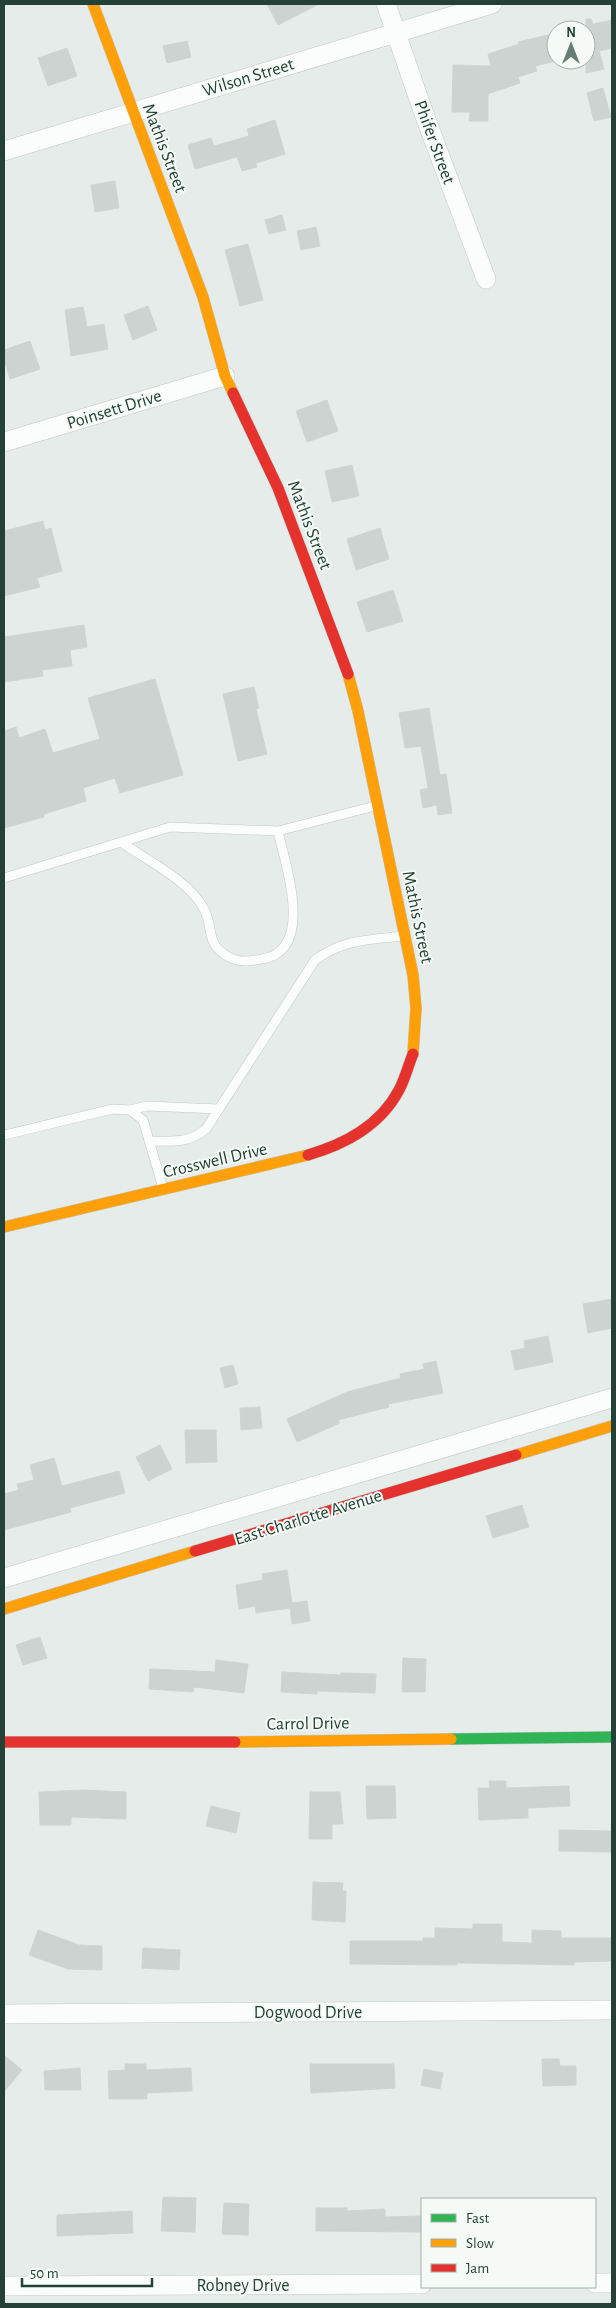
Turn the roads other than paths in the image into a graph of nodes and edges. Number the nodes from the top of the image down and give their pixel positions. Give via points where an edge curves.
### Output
1 (93, 4) edge
2 (386, 4) edge
3 (492, 4) edge
4 (395, 32) junction
5 (132, 112) junction
6 (4, 151) edge
7 (486, 279) dead end
8 (225, 376) junction
9 (4, 442) edge
10 (377, 805) junction
11 (278, 831) junction
12 (121, 842) junction
13 (4, 878) edge
14 (404, 936) junction
15 (404, 1078) joint
16 (219, 1109) junction
17 (130, 1110) junction
18 (4, 1135) edge
19 (149, 1141) junction
20 (164, 1190) junction
21 (4, 1227) edge
22 (612, 1398) edge
23 (612, 1426) edge
24 (4, 1578) edge
25 (4, 1609) edge
26 (612, 1738) edge
27 (4, 1742) edge
28 (612, 2010) edge
29 (4, 2014) edge
30 (596, 2283) edge
31 (612, 2283) edge
32 (421, 2284) edge
33 (4, 2286) edge

1 - 5 street, Mathis Street
2 - 4 street, Phifer Street
3 - 4 street, Wilson Street
4 - 5 street, Wilson Street
4 - 7 street, Phifer Street
5 - 6 street, Wilson Street
5 - 8 street, Mathis Street via 203,296
8 - 9 street, Poinsett Drive
8 - 10 street, Mathis Street via 278,488 344,661
10 - 11 lane
10 - 14 street, Mathis Street
11 - 12 lane via 170,828
11 - 12 lane via 293,900 291,934 282,950 268,958 246,962 229,957 212,944 204,910 196,896
12 - 13 lane
14 - 15 street, Mathis Street via 413,975 416,1016 414,1051
14 - 16 lane via 344,944 331,948 315,960
15 - 20 street, Crosswell Drive via 389,1105 372,1124 335,1147
16 - 17 lane via 148,1106
16 - 19 lane via 206,1129 194,1138
17 - 18 lane via 112,1109
17 - 19 lane via 143,1120
19 - 20 lane
20 - 21 street, Crosswell Drive
22 - 24 street, East Charlotte Avenue
23 - 25 street, East Charlotte Avenue
26 - 27 street, Carrol Drive
28 - 29 street, Dogwood Drive
30 - 31 street
32 - 33 street, Robney Drive

